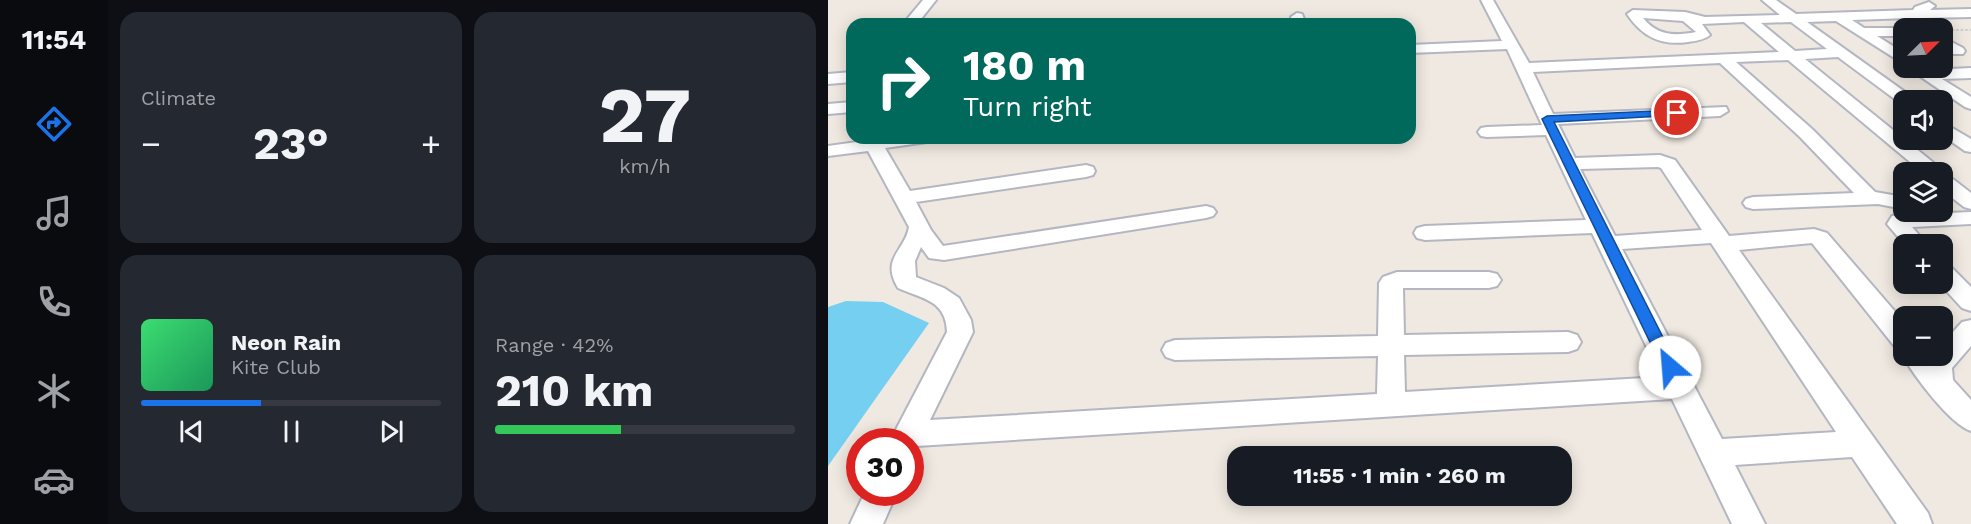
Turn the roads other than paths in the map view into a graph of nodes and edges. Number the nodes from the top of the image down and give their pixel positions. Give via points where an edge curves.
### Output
1 (930, 0) edge
2 (1487, 0) edge
3 (1768, 0) edge
4 (1924, 3) edge
5 (1971, 12) edge
6 (1918, 15) junction
7 (1684, 16) dead end
8 (1837, 16) junction
9 (915, 18) edge
10 (1751, 18) junction
11 (1793, 18) junction
12 (1916, 18) edge
13 (1861, 32) junction
14 (1893, 32) edge
15 (1512, 45) junction
16 (1953, 48) edge
17 (1416, 49) edge
18 (1958, 51) dead end
19 (1839, 52) junction
20 (1893, 53) edge
21 (1792, 56) junction
22 (1724, 59) junction
23 (1524, 68) junction
24 (1953, 72) edge
25 (1971, 73) edge
26 (846, 77) edge
27 (1930, 78) edge
28 (828, 79) edge
29 (1893, 91) edge
30 (1971, 105) edge
31 (846, 108) edge
32 (828, 109) edge
33 (1720, 111) dead end
34 (1550, 125) junction
35 (1487, 132) dead end
36 (1953, 135) edge
37 (860, 144) edge
38 (875, 144) edge
39 (1971, 147) edge
40 (828, 151) edge
41 (1921, 162) edge
42 (1568, 164) junction
43 (1086, 171) dead end
44 (1953, 195) edge
45 (904, 198) junction
46 (1871, 199) junction
47 (1893, 200) edge
48 (1753, 203) dead end
49 (1206, 212) dead end
50 (1967, 213) edge
51 (920, 231) junction
52 (1425, 233) dead end
53 (1905, 234) edge
54 (1603, 235) junction
55 (1720, 240) junction
56 (1489, 279) dead end
57 (1953, 283) edge
58 (1971, 302) edge
59 (1893, 327) edge
60 (1971, 328) edge
61 (1568, 342) dead end
62 (1389, 346) junction
63 (1175, 351) dead end
64 (1924, 366) edge
65 (1939, 384) junction
66 (1680, 387) junction
67 (1392, 405) junction
68 (1971, 419) edge
69 (912, 428) edge
70 (924, 437) edge
71 (1860, 443) junction
72 (1713, 453) junction
73 (874, 506) edge
74 (866, 524) edge
75 (1749, 524) edge
76 (1916, 524) edge

1 - 9 street
2 - 15 street
3 - 11 street
4 - 6 street
5 - 6 street
6 - 8 street
6 - 12 street
7 - 10 street via 1700,20
8 - 11 street
8 - 13 street
10 - 11 street
10 - 21 street
11 - 19 street
13 - 14 street
13 - 20 street
15 - 17 street
15 - 23 street
16 - 18 street
19 - 21 street
19 - 29 street
21 - 22 street
21 - 41 street
22 - 23 street
22 - 46 street
23 - 34 street
24 - 25 street
26 - 28 street
27 - 30 street
31 - 32 street
33 - 34 street
34 - 35 street
34 - 42 street
36 - 39 street
37 - 40 street
38 - 45 street
42 - 54 street
42 - 55 street via 1664,162
43 - 45 street
44 - 50 street
45 - 51 street
46 - 47 street
46 - 48 street
49 - 51 street via 944,253 937,253
50 - 53 street via 1899,221
51 - 69 street via 903,258 901,270 906,282 953,306 960,318 960,332
52 - 54 street
54 - 55 street
54 - 66 street
55 - 59 street via 1819,238
55 - 71 street
56 - 62 street via 1391,283
57 - 58 street
60 - 65 street via 1939,365
61 - 62 street
62 - 63 street
62 - 67 street
64 - 65 street
65 - 68 street
66 - 67 street
66 - 72 street
67 - 70 street
71 - 72 street
71 - 76 street
72 - 75 street
73 - 74 street

